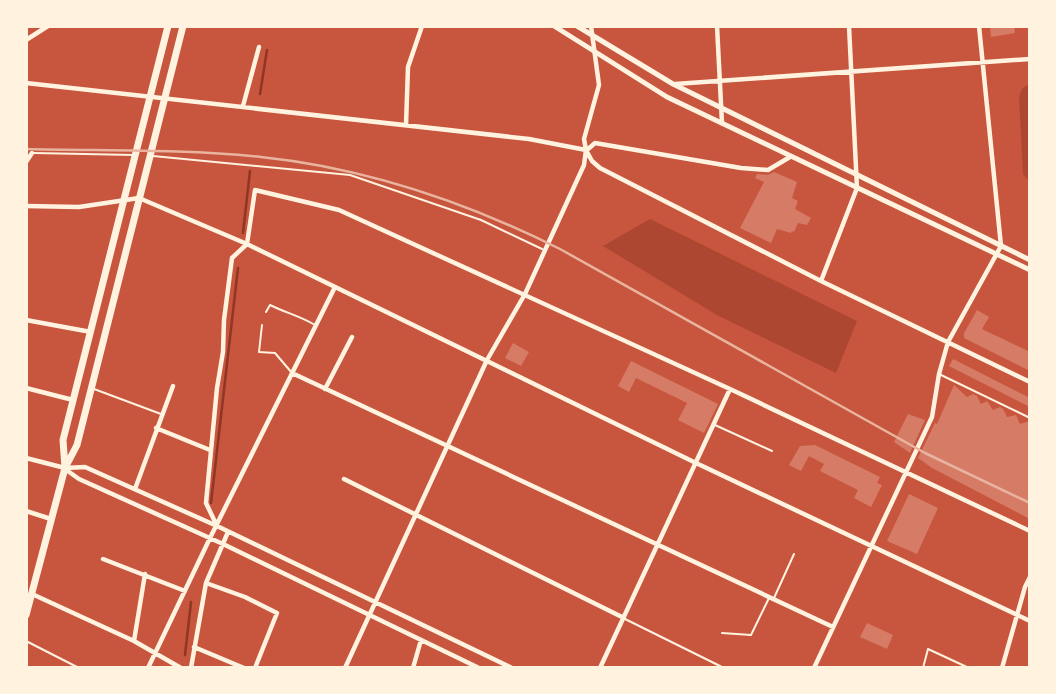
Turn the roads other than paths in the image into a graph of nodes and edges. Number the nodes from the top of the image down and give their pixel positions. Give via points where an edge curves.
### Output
1 (48, 26) edge
2 (168, 26) edge
3 (183, 26) edge
4 (422, 26) edge
5 (554, 26) edge
6 (577, 26) edge
7 (592, 26) edge
8 (717, 26) edge
9 (849, 26) edge
10 (979, 26) edge
11 (593, 37) junction
12 (26, 40) edge
13 (259, 47) dead end
14 (595, 53) junction
15 (1030, 59) edge
16 (982, 62) junction
17 (851, 72) junction
18 (719, 82) junction
19 (26, 83) edge
20 (673, 84) junction
21 (150, 96) junction
22 (165, 97) junction
23 (243, 106) junction
24 (722, 108) junction
25 (722, 124) junction
26 (406, 125) junction
27 (586, 150) junction
28 (29, 153) edge
29 (135, 155) junction
30 (150, 156) junction
31 (790, 156) junction
32 (26, 162) edge
33 (857, 173) junction
34 (858, 188) junction
35 (139, 198) junction
36 (124, 200) junction
37 (26, 206) edge
38 (247, 244) junction
39 (1001, 246) junction
40 (545, 250) junction
41 (997, 254) junction
42 (1030, 260) edge
43 (1030, 270) edge
44 (821, 281) junction
45 (335, 287) junction
46 (525, 294) junction
47 (266, 312) dead end
48 (26, 320) edge
49 (262, 325) dead end
50 (316, 326) junction
51 (91, 332) junction
52 (352, 337) dead end
53 (948, 342) junction
54 (487, 360) junction
55 (292, 373) junction
56 (939, 374) junction
57 (1030, 382) edge
58 (173, 386) dead end
59 (26, 387) edge
60 (91, 388) junction
61 (326, 389) junction
62 (730, 389) junction
63 (73, 401) junction
64 (162, 414) junction
65 (1030, 418) edge
66 (714, 425) junction
67 (156, 428) junction
68 (447, 446) junction
69 (210, 450) junction
70 (772, 451) dead end
71 (26, 458) edge
72 (696, 463) junction
73 (65, 468) junction
74 (906, 472) junction
75 (344, 479) dead end
76 (135, 489) junction
77 (26, 511) edge
78 (416, 516) junction
79 (51, 519) junction
80 (217, 526) junction
81 (1030, 531) edge
82 (228, 532) junction
83 (210, 538) junction
84 (223, 544) junction
85 (656, 545) junction
86 (872, 546) junction
87 (794, 554) dead end
88 (103, 559) dead end
89 (145, 574) junction
90 (1030, 577) edge
91 (206, 583) junction
92 (185, 591) junction
93 (32, 594) junction
94 (772, 598) junction
95 (375, 602) junction
96 (369, 614) junction
97 (26, 615) edge
98 (1017, 615) junction
99 (622, 617) junction
100 (1030, 621) edge
101 (833, 627) junction
102 (722, 633) dead end
103 (421, 640) junction
104 (26, 641) edge
105 (134, 641) junction
106 (194, 648) junction
107 (155, 652) junction
108 (181, 667) edge
109 (79, 668) edge
110 (148, 668) edge
111 (191, 668) edge
112 (244, 668) edge
113 (256, 668) edge
114 (345, 668) edge
115 (413, 668) edge
116 (480, 668) edge
117 (512, 668) edge
118 (600, 668) edge
119 (724, 668) edge
120 (814, 668) edge
121 (923, 668) edge
122 (969, 668) edge
123 (1002, 668) edge

1 - 12 street
2 - 21 main road
3 - 22 main road
4 - 26 street via 408,67
5 - 14 street
6 - 11 street
7 - 11 street
8 - 18 street
9 - 17 street
10 - 16 street
11 - 14 street
11 - 20 street
13 - 23 street
14 - 25 street
14 - 27 street via 598,85 584,139
15 - 16 street
16 - 17 street
16 - 39 street
17 - 18 street
17 - 33 street
18 - 20 street
18 - 24 street
19 - 21 street
20 - 24 street
21 - 22 street
21 - 29 main road
22 - 23 street
22 - 30 main road
23 - 26 street
24 - 25 street
24 - 33 street
25 - 31 street
26 - 27 street
27 - 31 street via 595,143 768,170
27 - 40 street via 584,165
27 - 44 street via 600,168
28 - 29 lane
28 - 32 street
29 - 30 lane
29 - 36 main road
30 - 35 main road
30 - 40 lane via 350,175 481,220
31 - 34 street
33 - 34 street
33 - 39 street
34 - 41 street
34 - 44 street
35 - 36 street
35 - 38 street
35 - 60 main road
36 - 37 street via 79,207
36 - 51 main road
38 - 45 street
38 - 46 street via 256,190 339,210
38 - 69 street via 232,258
39 - 41 street
39 - 42 street
40 - 46 street
41 - 43 street
41 - 53 street
44 - 53 street
45 - 50 street
45 - 54 street
46 - 54 street
46 - 62 street
47 - 50 lane via 270,305
48 - 51 street
49 - 55 lane via 259,352 275,353
50 - 55 street
51 - 63 main road
52 - 61 street
53 - 56 street
53 - 57 street
54 - 68 street
54 - 72 street
55 - 61 street
55 - 80 street
56 - 65 lane
56 - 74 street via 932,417
58 - 64 street
59 - 63 street
60 - 64 lane
60 - 73 main road via 77,445
61 - 68 street
62 - 66 street
62 - 74 street
63 - 73 main road via 63,440
64 - 67 street
66 - 70 lane
66 - 72 street
67 - 69 street
67 - 76 street
68 - 78 street
68 - 85 street
69 - 80 street via 206,503
71 - 73 street
72 - 85 street
72 - 86 street
73 - 76 street via 85,467
73 - 79 main road
73 - 83 street via 79,479
74 - 81 street
74 - 86 street
75 - 78 street
76 - 80 street
77 - 79 street
78 - 95 street
78 - 99 street
79 - 93 main road
80 - 82 street
80 - 83 street
82 - 84 street
82 - 95 street
83 - 84 street
83 - 92 street
84 - 91 street
84 - 96 street
85 - 94 street
85 - 99 street
86 - 98 street
86 - 101 street
87 - 94 lane
88 - 89 street
89 - 92 street
89 - 105 street
90 - 98 street
91 - 106 street
91 - 113 street via 277,612
92 - 107 street
93 - 97 main road
93 - 105 street
94 - 101 street
94 - 102 lane via 751,635
95 - 96 street
95 - 117 street
96 - 103 street
96 - 114 street
98 - 100 street
98 - 123 street
99 - 118 street
99 - 119 lane
101 - 120 street
103 - 115 street
103 - 116 street
104 - 109 lane
105 - 107 street
106 - 111 street
106 - 112 street
107 - 108 street
107 - 110 street
121 - 122 lane via 928,649

